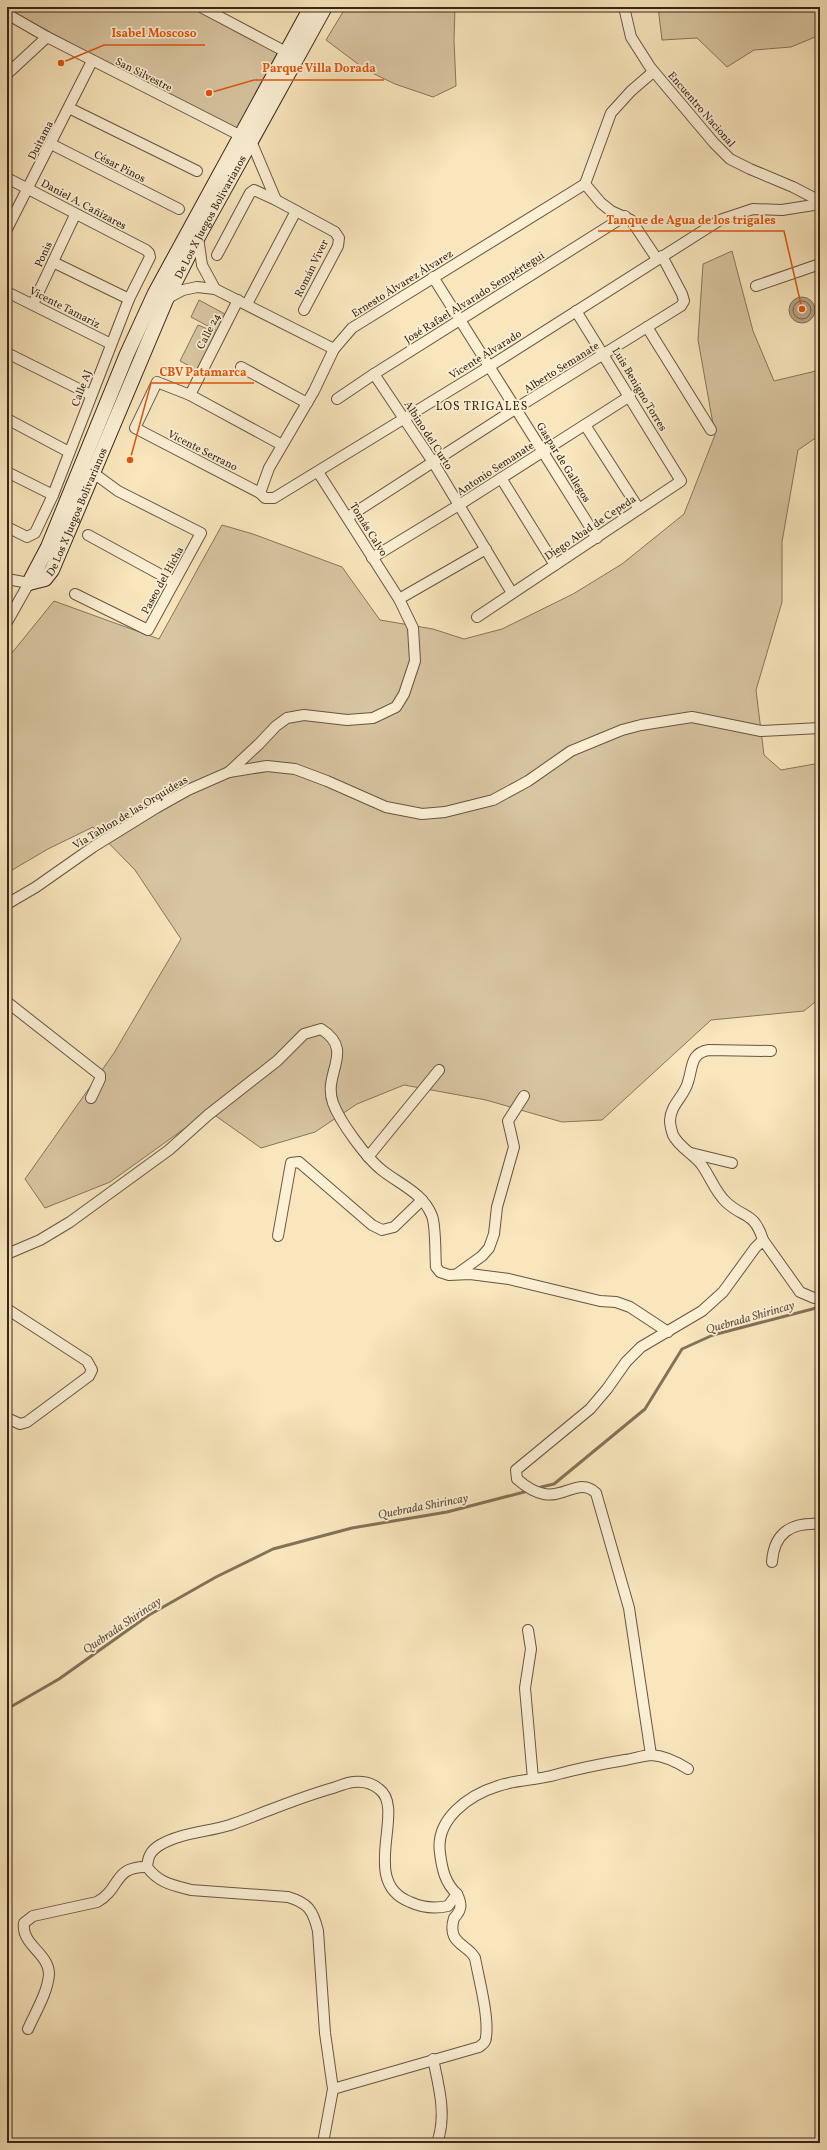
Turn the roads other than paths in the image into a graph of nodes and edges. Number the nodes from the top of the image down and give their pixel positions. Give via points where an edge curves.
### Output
1 (325, 7) edge
2 (624, 7) edge
3 (206, 8) edge
4 (310, 8) edge
5 (7, 14) edge
6 (47, 37) junction
7 (286, 52) junction
8 (92, 61) junction
9 (653, 72) junction
10 (7, 74) edge
11 (69, 108) junction
12 (246, 139) junction
13 (51, 144) junction
14 (197, 171) dead end
15 (7, 178) edge
16 (585, 184) junction
17 (28, 188) junction
18 (276, 200) junction
19 (820, 203) edge
20 (179, 209) dead end
21 (296, 211) junction
22 (75, 215) junction
23 (625, 216) junction
24 (7, 229) edge
25 (194, 234) junction
26 (150, 253) joint
27 (217, 255) dead end
28 (659, 257) junction
29 (53, 262) junction
30 (820, 264) edge
31 (433, 277) junction
32 (756, 286) dead end
33 (215, 289) junction
34 (7, 292) edge
35 (161, 296) junction
36 (129, 299) junction
37 (243, 302) junction
38 (33, 304) junction
39 (304, 310) dead end
40 (576, 311) junction
41 (461, 319) junction
42 (647, 327) junction
43 (111, 344) junction
44 (334, 349) junction
45 (7, 353) edge
46 (604, 354) junction
47 (490, 366) junction
48 (241, 367) dead end
49 (374, 374) junction
50 (91, 395) junction
51 (190, 395) junction
52 (630, 396) junction
53 (337, 399) dead end
54 (307, 403) junction
55 (515, 409) junction
56 (7, 419) edge
57 (404, 419) junction
58 (585, 425) junction
59 (711, 430) dead end
60 (282, 445) junction
61 (544, 451) junction
62 (69, 452) junction
63 (433, 462) junction
64 (87, 469) junction
65 (7, 472) edge
66 (318, 472) junction
67 (501, 478) junction
68 (681, 481) joint
69 (260, 493) junction
70 (52, 495) junction
71 (460, 505) junction
72 (639, 509) junction
73 (348, 517) junction
74 (7, 527) edge
75 (88, 535) dead end
76 (597, 538) junction
77 (486, 549) junction
78 (372, 558) junction
79 (555, 565) junction
80 (7, 579) edge
81 (174, 582) junction
82 (29, 583) junction
83 (512, 593) junction
84 (75, 594) dead end
85 (399, 599) junction
86 (477, 617) dead end
87 (7, 622) edge
88 (820, 728) edge
89 (229, 772) junction
90 (7, 904) edge
91 (7, 1002) edge
92 (771, 1051) dead end
93 (439, 1070) dead end
94 (524, 1096) dead end
95 (91, 1098) dead end
96 (691, 1153) junction
97 (368, 1157) junction
98 (732, 1163) dead end
99 (422, 1200) junction
100 (278, 1236) dead end
101 (763, 1240) junction
102 (7, 1254) edge
103 (457, 1274) junction
104 (820, 1297) edge
105 (7, 1309) edge
106 (668, 1332) junction
107 (7, 1418) edge
108 (820, 1524) edge
109 (772, 1562) dead end
110 (528, 1630) dead end
111 (651, 1755) junction
112 (688, 1769) dead end
113 (533, 1779) junction
114 (147, 1867) junction
115 (457, 1894) junction
116 (28, 2029) dead end
117 (434, 2059) junction
118 (333, 2088) junction
119 (324, 2143) edge
120 (437, 2143) edge

1 - 12 street, De Los X Juegos Bolivarianos
2 - 9 street, Encuentro Nacional via 631,37
3 - 7 street
4 - 7 street, De Los X Juegos Bolivarianos
5 - 6 street, San Silvestre
6 - 8 street, San Silvestre
6 - 10 street
7 - 12 street, De Los X Juegos Bolivarianos
8 - 11 street, Duitama
8 - 12 street, San Silvestre
9 - 16 street via 611,113
9 - 19 street, Encuentro Nacional via 730,159 793,187
11 - 13 street, Duitama
11 - 14 street
12 - 18 street
12 - 25 street, De Los X Juegos Bolivarianos
13 - 17 street, Duitama
13 - 20 street, César Pinos
15 - 17 street, Daniel A. Cañizares
16 - 23 street via 611,211
16 - 31 street, Ernesto Álvarez Álvarez
17 - 22 street, Daniel A. Cañizares
17 - 24 street, Duitama
18 - 21 street, Román Viver
18 - 27 street, Román Viver via 258,191 250,193
19 - 28 street, Vicente Alvarado via 782,210 753,209 720,220
21 - 37 street, Calle 24
21 - 39 street, Román Viver via 335,232 339,238 338,246
22 - 26 street, Daniel A. Cañizares
22 - 29 street, Ponis
23 - 28 street via 631,220
23 - 41 street, José Rafael Alvarado Sempértegui
25 - 33 street via 202,265
25 - 35 street, De Los X Juegos Bolivarianos
26 - 36 street, Calle AJ
28 - 40 street, Vicente Alvarado
28 - 42 street, Alberto Semanate via 684,301 681,306
29 - 36 street
29 - 38 street, Ponis
30 - 32 street
31 - 41 street, Gaspar de Gallegos
31 - 44 street, Ernesto Álvarez Álvarez via 352,328
33 - 35 street via 197,287
33 - 37 street
34 - 38 street, Vicente Tamariz
35 - 64 street, De Los X Juegos Bolivarianos
36 - 43 street, Calle AJ
37 - 44 street
37 - 51 street, Calle 24
38 - 43 street, Vicente Tamariz
40 - 46 street, Luis Benigno Torres
40 - 47 street, Vicente Alvarado
41 - 47 street, Gaspar de Gallegos
41 - 49 street, José Rafael Alvarado Sempértegui
42 - 46 street, Alberto Semanate
42 - 59 street
43 - 50 street, Calle AJ
44 - 54 street, Ernesto Álvarez Álvarez
45 - 50 street
46 - 52 street, Luis Benigno Torres
46 - 55 street, Alberto Semanate
47 - 55 street, Gaspar de Gallegos
47 - 57 street, Vicente Alvarado
48 - 54 street
49 - 53 street, José Rafael Alvarado Sempértegui
49 - 57 street, Albino del Curto
50 - 62 street, Calle AJ
51 - 60 street
51 - 69 street, Vicente Serrano via 157,382 135,428
52 - 58 street, Antonio Semanate
52 - 68 street, Luis Benigno Torres
54 - 60 street, Ernesto Álvarez Álvarez
55 - 61 street, Gaspar de Gallegos
55 - 63 street, Alberto Semanate
56 - 62 street
57 - 63 street, Albino del Curto
57 - 66 street, Vicente Alvarado
58 - 61 street, Antonio Semanate
58 - 72 street
60 - 69 street, Ernesto Álvarez Álvarez via 269,468
61 - 67 street, Antonio Semanate
61 - 76 street, Gaspar de Gallegos
62 - 70 street, Calle AJ
63 - 71 street, Albino del Curto
63 - 73 street, Alberto Semanate
64 - 81 street, Paseo del Hicha via 118,490 201,532
64 - 82 street, De Los X Juegos Bolivarianos via 52,570 45,579
65 - 70 street
66 - 69 street, Vicente Alvarado via 274,498 265,498
66 - 73 street, Tomás Calvo
67 - 71 street, Antonio Semanate
67 - 79 street
68 - 72 street, Diego Abad de Cepeda
70 - 74 street, Calle AJ via 35,533 27,537
71 - 77 street, Albino del Curto
71 - 78 street, Antonio Semanate
72 - 76 street, Diego Abad de Cepeda
73 - 78 street, Tomás Calvo
75 - 81 street
76 - 79 street, Diego Abad de Cepeda
77 - 83 street, Albino del Curto
77 - 85 street
78 - 85 street, Tomás Calvo
79 - 83 street, Diego Abad de Cepeda
80 - 82 street
81 - 84 street, Paseo del Hicha via 148,630
82 - 87 street
83 - 86 street, Diego Abad de Cepeda
85 - 89 street, Tomás Calvo via 413,628 416,661 404,694 396,707 373,718 347,720 304,715 287,718
88 - 89 street, Via Tablon de las Orquideas via 761,731 692,717 640,726 622,730 571,752 528,781 493,800 445,812 422,814 386,807 295,769 267,766
89 - 90 street, Via Tablon de las Orquideas via 156,808
91 - 95 street via 100,1075
92 - 96 street via 709,1050 695,1056 687,1085 673,1105 670,1121 674,1136
93 - 97 street
94 - 103 street via 508,1120 513,1153 497,1207 494,1234 489,1248
96 - 98 street
96 - 101 street via 726,1202 758,1226
97 - 99 street via 383,1171 414,1191
97 - 102 street via 334,1106 331,1096 331,1082 339,1052 337,1043 321,1029 313,1030 304,1034 277,1061 208,1115 169,1150 76,1218 40,1240
99 - 100 street via 394,1227 382,1230 372,1225 295,1161 291,1163
99 - 103 street via 432,1216 436,1267 440,1272
101 - 104 street via 800,1292 814,1298
101 - 106 street via 754,1248 724,1292 702,1311
103 - 106 street via 509,1279 600,1301 616,1302 630,1307
105 - 107 street via 87,1361 92,1370 89,1376 27,1422 20,1424
106 - 111 street via 642,1347 626,1362 590,1409 516,1470 517,1479 532,1491 555,1495 580,1486 590,1486 596,1493 629,1608
108 - 109 street via 806,1523 787,1530 778,1538 773,1548
110 - 113 street via 531,1649 525,1688
111 - 112 street via 664,1757
111 - 113 street via 596,1764
113 - 115 street via 497,1786 466,1800 449,1819 441,1833 439,1845 442,1868 450,1887
114 - 115 street via 149,1854 159,1845 176,1838 230,1825 312,1794 354,1782 368,1783 380,1790 387,1802 389,1815 384,1847 386,1872 392,1891 399,1898 434,1909 448,1906
114 - 116 street via 134,1867 123,1872 112,1890 97,1902 33,1916 24,1923 26,1938 43,1959 49,1974
114 - 118 street via 155,1878 190,1890 288,1897 303,1901 315,1916 318,1931 325,2033
115 - 117 street via 461,1907 460,1913 454,1918 453,1931 457,1942 472,1952 475,1958 484,2008 486,2038 480,2047
117 - 118 street
117 - 120 street via 442,2116 442,2130
118 - 119 street

